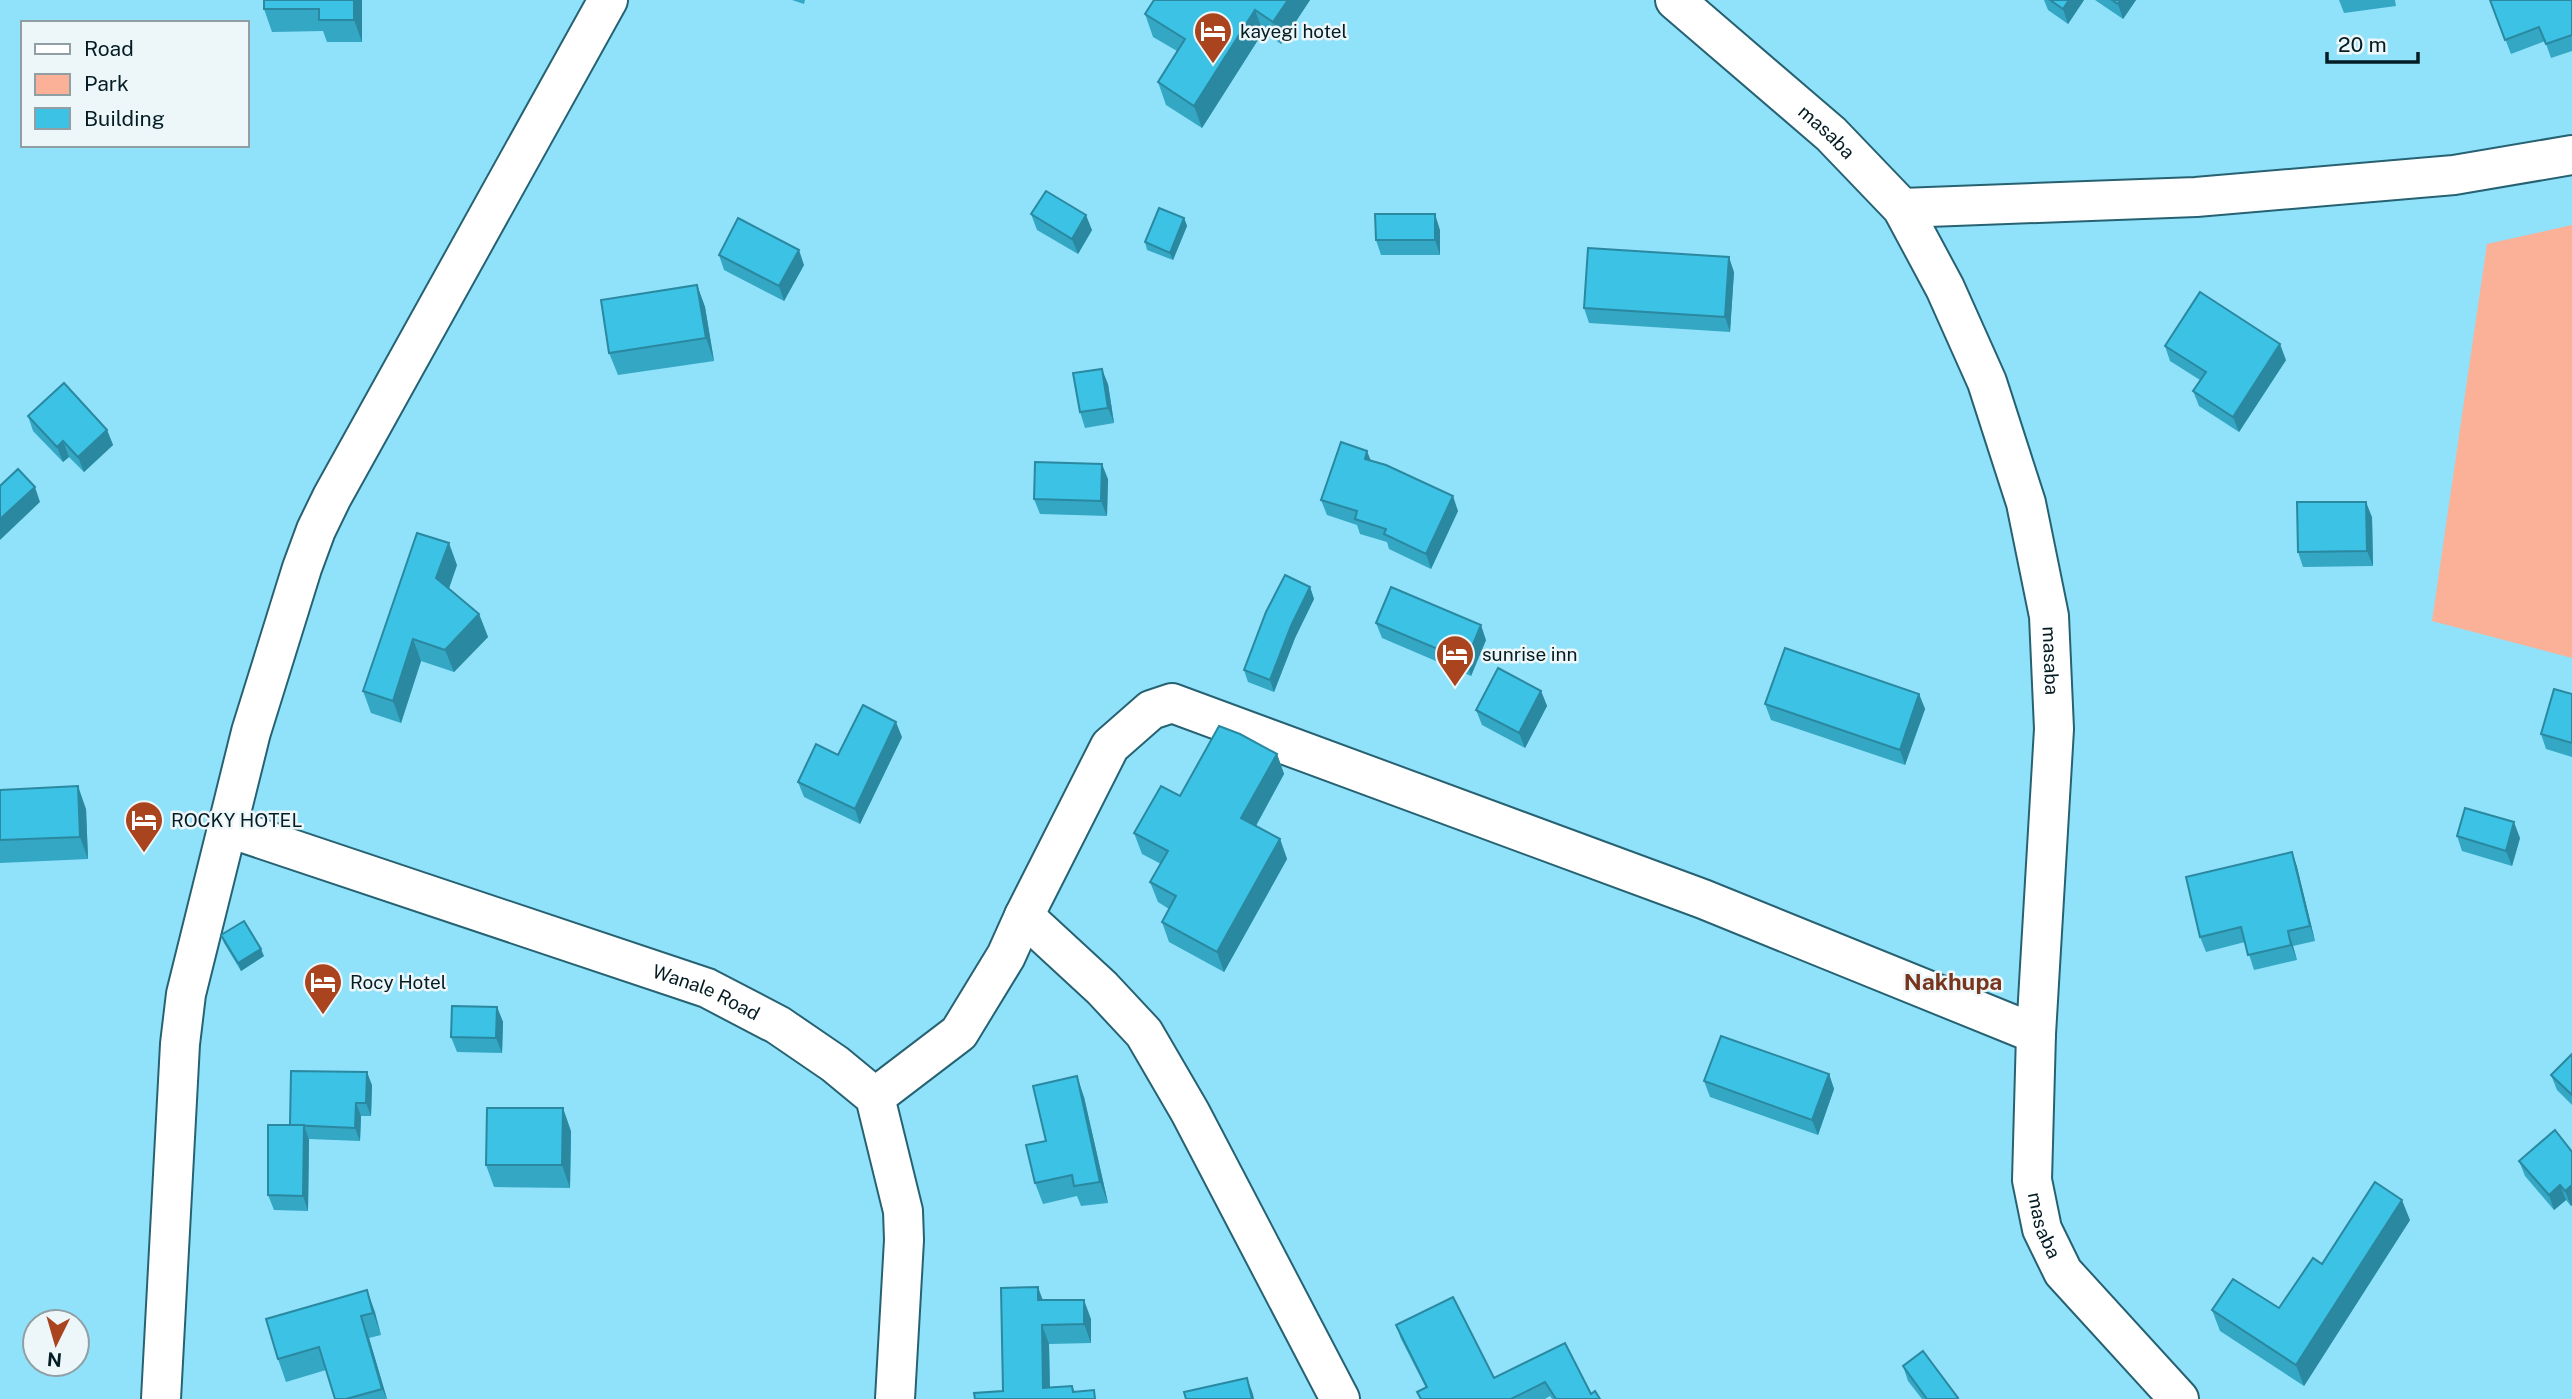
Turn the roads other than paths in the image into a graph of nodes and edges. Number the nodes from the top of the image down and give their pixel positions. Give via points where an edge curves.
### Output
1 (608, 0) edge
2 (1675, 0) edge
3 (2572, 155) edge
4 (1902, 208) junction
5 (226, 827) junction
6 (1024, 916) junction
7 (2036, 1034) junction
8 (875, 1097) junction
9 (161, 1399) edge
10 (895, 1399) edge
11 (1340, 1399) edge
12 (2179, 1399) edge

1 - 5 street via 316,530
2 - 4 street, masaba via 1831,134
3 - 4 street via 2454,174 2196,197
4 - 7 street, masaba via 1945,288 1987,382 2026,503 2049,616 2054,729
5 - 8 street, Wanale Road via 707,988 778,1025
5 - 9 street via 181,1031
6 - 7 street via 1110,746 1151,710 1172,704 1703,899
6 - 8 street via 1006,956 959,1033
6 - 11 street via 1144,1033
7 - 12 street, masaba via 2032,1180 2042,1230 2063,1272
8 - 10 street via 904,1211

